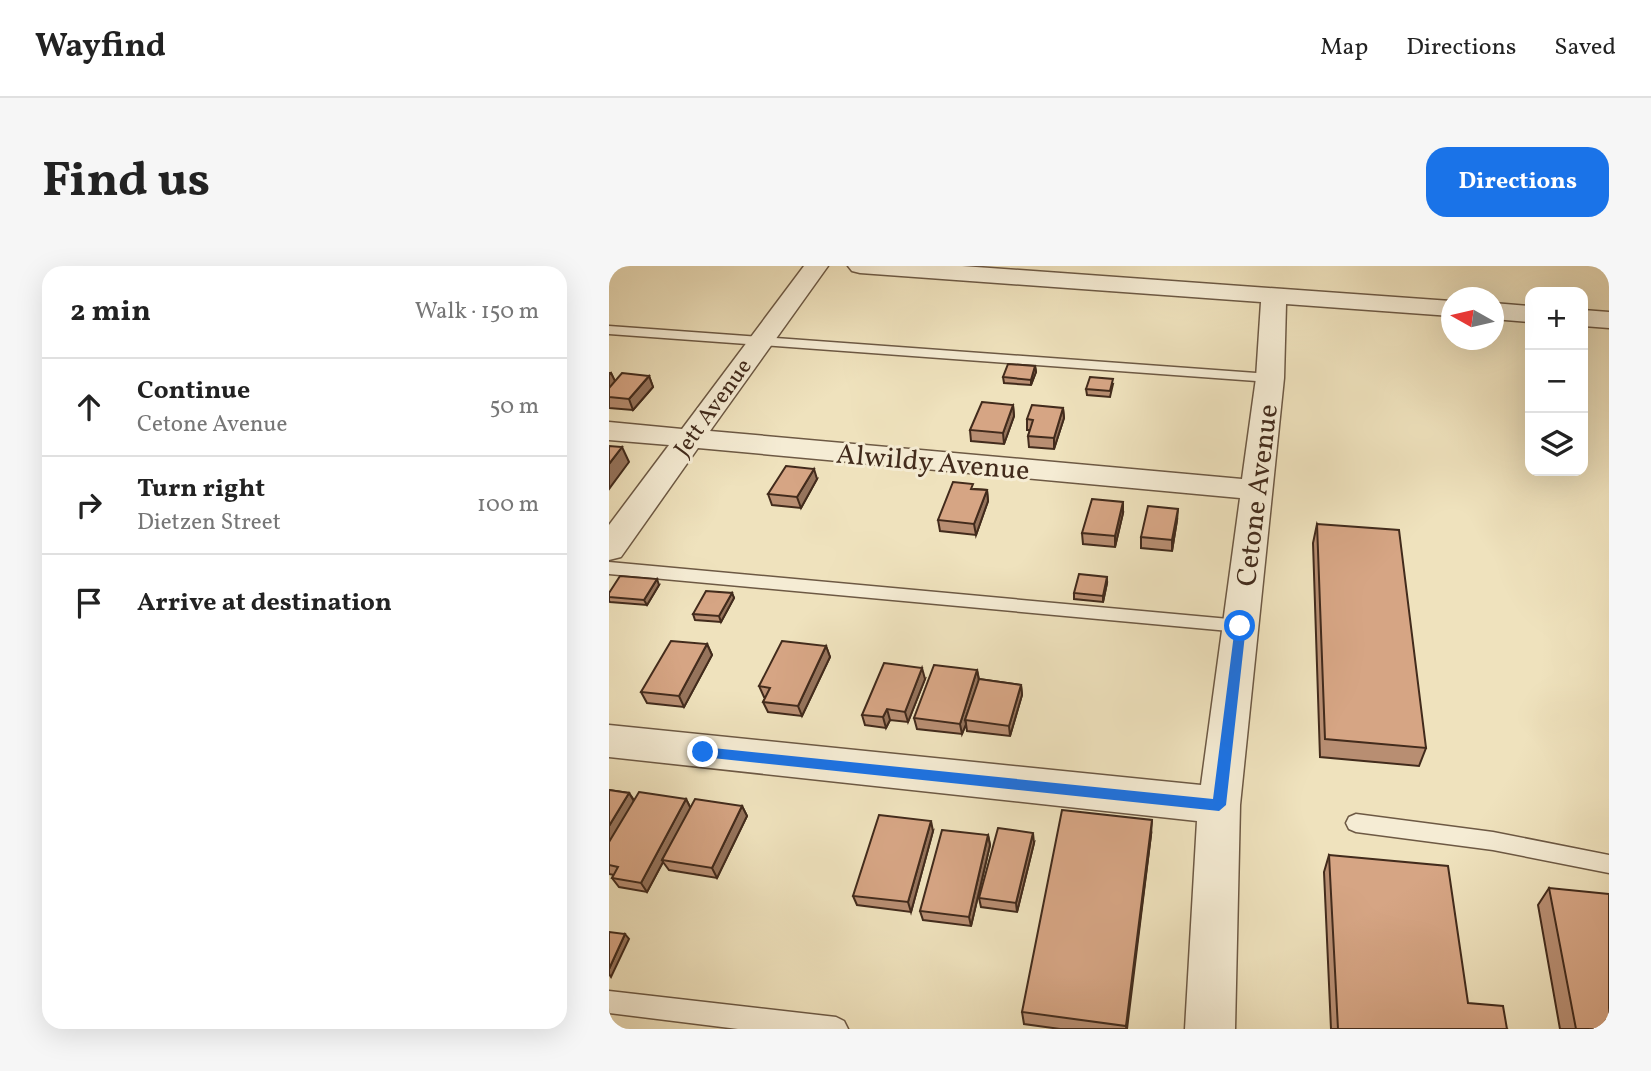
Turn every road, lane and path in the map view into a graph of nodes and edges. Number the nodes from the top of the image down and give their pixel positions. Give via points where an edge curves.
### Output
1 (816, 266) edge
2 (860, 266) edge
3 (1274, 295) junction
4 (1441, 307) edge
5 (1504, 312) edge
6 (1525, 314) edge
7 (1588, 318) edge
8 (1609, 320) edge
9 (609, 330) edge
10 (759, 343) junction
11 (1270, 378) junction
12 (609, 431) edge
13 (690, 438) junction
14 (1256, 490) junction
15 (609, 549) edge
16 (609, 568) edge
17 (1240, 626) junction
18 (609, 741) edge
19 (1219, 805) junction
20 (1356, 824) dead end
21 (1609, 864) edge
22 (609, 1002) edge
23 (836, 1029) edge
24 (1210, 1029) edge

1 - 10 street, Jett Avenue
2 - 3 street
3 - 4 street
3 - 11 street, Cetone Avenue
5 - 6 street
7 - 8 street
9 - 10 lane
10 - 11 lane
10 - 13 street, Jett Avenue
11 - 14 street, Cetone Avenue
12 - 13 street, Alwildy Avenue
13 - 14 street, Alwildy Avenue
13 - 15 street, Jett Avenue
14 - 17 street, Cetone Avenue
16 - 17 lane
17 - 19 street, Cetone Avenue
18 - 19 street
19 - 24 street, Cetone Avenue
20 - 21 lane via 1493,841
22 - 23 lane

